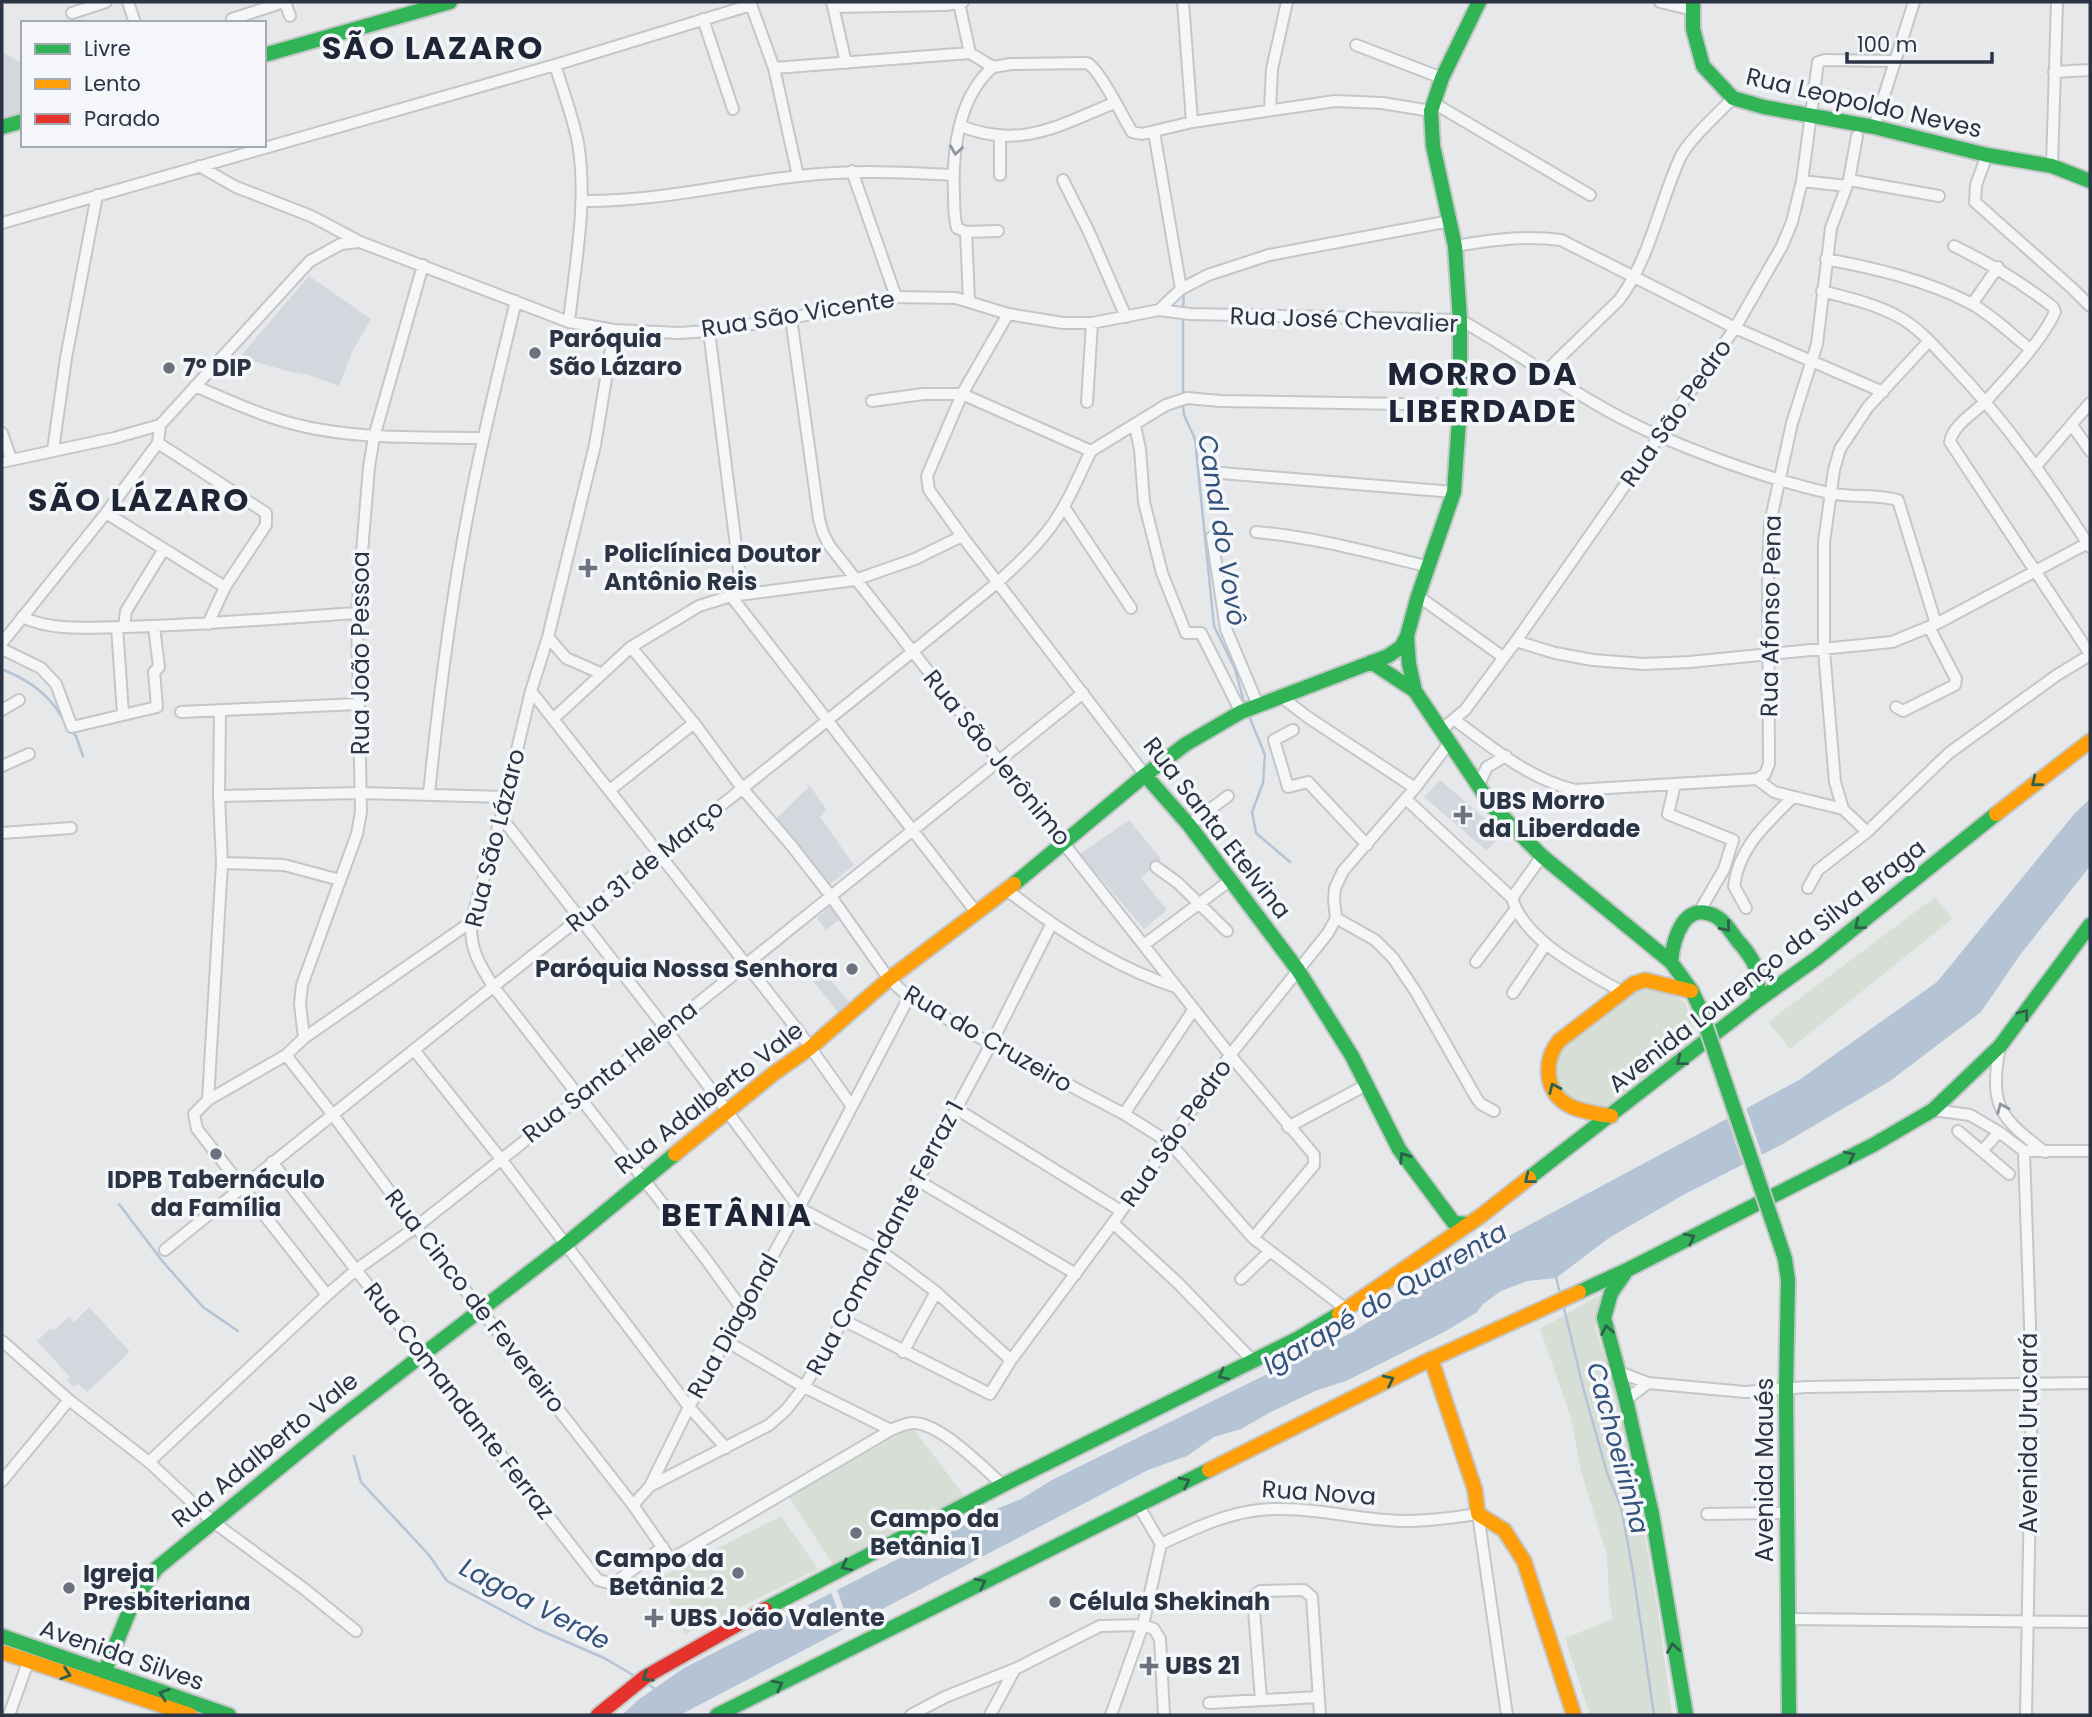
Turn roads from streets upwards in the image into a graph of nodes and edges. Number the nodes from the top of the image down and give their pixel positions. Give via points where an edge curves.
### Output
1 (106, 2) edge
2 (128, 2) edge
3 (285, 2) edge
4 (450, 2) edge
5 (961, 2) edge
6 (1183, 2) edge
7 (1287, 2) edge
8 (1479, 2) edge
9 (1660, 2) edge
10 (1914, 2) edge
11 (2057, 2) edge
12 (751, 4) edge
13 (833, 4) edge
14 (1693, 6) edge
15 (72, 13) dead end
16 (290, 16) dead end
17 (232, 19) dead end
18 (704, 19) junction
19 (134, 21) edge
20 (1356, 45) dead end
21 (970, 53) junction
22 (266, 54) edge
23 (1895, 61) junction
24 (846, 63) junction
25 (555, 65) junction
26 (993, 67) junction
27 (774, 68) junction
28 (2090, 70) edge
29 (2053, 72) junction
30 (1442, 78) junction
31 (1733, 98) junction
32 (1114, 103) junction
33 (1432, 106) junction
34 (733, 109) dead end
35 (1270, 110) junction
36 (1810, 114) junction
37 (21, 122) edge
38 (1192, 122) junction
39 (961, 126) junction
40 (2, 127) edge
41 (1874, 127) junction
42 (1154, 132) junction
43 (1857, 136) dead end
44 (1000, 137) junction
45 (266, 147) edge
46 (266, 147) edge
47 (1987, 155) junction
48 (199, 166) junction
49 (2052, 166) junction
50 (852, 171) junction
51 (953, 175) junction
52 (798, 176) junction
53 (1000, 176) dead end
54 (1063, 180) dead end
55 (1802, 181) junction
56 (2090, 181) edge
57 (1848, 183) junction
58 (97, 195) junction
59 (1590, 195) dead end
60 (1939, 196) dead end
61 (581, 201) junction
62 (1450, 221) junction
63 (2, 223) edge
64 (998, 231) dead end
65 (967, 232) junction
66 (360, 242) junction
67 (1455, 246) junction
68 (1955, 246) dead end
69 (1826, 259) junction
70 (423, 265) junction
71 (1998, 267) junction
72 (1633, 275) junction
73 (1184, 288) junction
74 (1822, 291) junction
75 (896, 297) junction
76 (969, 300) junction
77 (516, 301) junction
78 (1972, 304) junction
79 (2090, 306) edge
80 (1159, 310) junction
81 (1008, 314) junction
82 (1126, 317) junction
83 (791, 318) junction
84 (1460, 320) junction
85 (569, 322) junction
86 (1092, 323) junction
87 (1735, 328) junction
88 (614, 330) junction
89 (709, 331) junction
90 (1929, 341) junction
91 (2030, 349) junction
92 (1812, 363) junction
93 (1545, 372) junction
94 (195, 386) junction
95 (1883, 392) junction
96 (962, 394) junction
97 (1986, 400) junction
98 (872, 401) dead end
99 (1087, 402) dead end
100 (2090, 403) edge
101 (1460, 405) junction
102 (160, 425) junction
103 (2072, 425) junction
104 (1135, 426) junction
105 (2, 433) edge
106 (1661, 436) junction
107 (374, 437) junction
108 (483, 438) junction
109 (158, 443) junction
110 (53, 450) junction
111 (1091, 451) junction
112 (2090, 451) edge
113 (6, 460) edge
114 (2036, 466) junction
115 (1221, 473) dead end
116 (1779, 479) junction
117 (1454, 492) junction
118 (1831, 493) junction
119 (1064, 507) junction
120 (106, 513) junction
121 (1256, 533) dead end
122 (961, 536) junction
123 (1212, 537) dead end
124 (2089, 544) edge
125 (164, 549) junction
126 (1430, 567) junction
127 (2035, 571) junction
128 (855, 580) junction
129 (998, 582) junction
130 (225, 587) junction
131 (737, 595) junction
132 (1418, 596) junction
133 (1131, 608) dead end
134 (357, 613) junction
135 (22, 617) junction
136 (208, 624) junction
137 (1932, 625) junction
138 (120, 627) junction
139 (154, 627) junction
140 (1407, 636) junction
141 (548, 637) junction
142 (1516, 641) junction
143 (2, 643) edge
144 (631, 647) junction
145 (2, 649) edge
146 (1824, 650) junction
147 (912, 652) junction
148 (2090, 654) edge
149 (1768, 655) junction
150 (1503, 657) junction
151 (1371, 662) junction
152 (600, 673) junction
153 (531, 691) junction
154 (1415, 691) junction
155 (1083, 693) junction
156 (1280, 696) junction
157 (19, 700) dead end
158 (358, 704) junction
159 (1896, 707) dead end
160 (1248, 709) junction
161 (2, 710) edge
162 (181, 712) dead end
163 (220, 712) junction
164 (123, 713) junction
165 (552, 719) junction
166 (825, 720) junction
167 (1455, 720) junction
168 (694, 723) junction
169 (1293, 730) dead end
170 (1446, 736) junction
171 (2090, 741) edge
172 (29, 754) dead end
173 (1506, 756) junction
174 (997, 760) junction
175 (2, 766) edge
176 (1145, 775) junction
177 (1757, 779) junction
178 (1675, 784) junction
179 (1478, 786) junction
180 (742, 788) junction
181 (1415, 788) junction
182 (610, 790) junction
183 (361, 793) junction
184 (429, 794) junction
185 (219, 796) junction
186 (1228, 796) dead end
187 (505, 797) junction
188 (1793, 797) junction
189 (1406, 799) junction
190 (1843, 809) junction
191 (501, 817) junction
192 (1189, 825) junction
193 (71, 828) dead end
194 (913, 830) junction
195 (1867, 832) junction
196 (2, 833) edge
197 (1065, 844) junction
198 (1367, 845) junction
199 (660, 854) junction
200 (1542, 856) junction
201 (222, 863) junction
202 (1156, 867) dead end
203 (1231, 879) junction
204 (340, 880) junction
205 (1808, 888) dead end
206 (1007, 890) junction
207 (830, 895) junction
208 (1512, 898) junction
209 (1200, 903) junction
210 (1746, 908) dead end
211 (1515, 910) junction
212 (976, 912) junction
213 (1698, 914) junction
214 (1336, 918) junction
215 (579, 919) junction
216 (471, 922) junction
217 (1051, 925) junction
218 (2090, 925) edge
219 (1227, 931) dead end
220 (1145, 944) junction
221 (1546, 944) junction
222 (1671, 961) junction
223 (1476, 962) dead end
224 (746, 963) junction
225 (1298, 971) junction
226 (889, 979) junction
227 (493, 986) junction
228 (1177, 987) junction
229 (1692, 991) junction
230 (1622, 992) junction
231 (1513, 993) dead end
232 (909, 997) junction
233 (1757, 1001) junction
234 (1194, 1009) junction
235 (666, 1029) junction
236 (304, 1038) junction
237 (991, 1044) junction
238 (2000, 1045) junction
239 (810, 1048) junction
240 (414, 1050) junction
241 (286, 1055) junction
242 (1230, 1055) junction
243 (1366, 1085) junction
244 (579, 1096) junction
245 (208, 1100) junction
246 (851, 1105) junction
247 (955, 1108) junction
248 (1933, 1110) junction
249 (1494, 1111) dead end
250 (728, 1112) junction
251 (1124, 1114) junction
252 (333, 1115) junction
253 (1611, 1116) junction
254 (1288, 1127) junction
255 (1958, 1131) dead end
256 (1999, 1132) junction
257 (1170, 1143) junction
258 (1982, 1151) junction
259 (2024, 1151) junction
260 (2090, 1151) edge
261 (2045, 1152) junction
262 (501, 1159) junction
263 (272, 1162) junction
264 (2009, 1174) dead end
265 (642, 1179) junction
266 (917, 1180) junction
267 (242, 1185) junction
268 (799, 1208) junction
269 (1121, 1211) junction
270 (1113, 1223) junction
271 (1469, 1224) junction
272 (416, 1227) junction
273 (1253, 1238) junction
274 (566, 1244) junction
275 (165, 1250) dead end
276 (879, 1250) junction
277 (1269, 1252) junction
278 (357, 1269) junction
279 (1629, 1269) junction
280 (1076, 1274) junction
281 (1241, 1279) dead end
282 (936, 1292) junction
283 (327, 1295) junction
284 (481, 1309) junction
285 (742, 1309) junction
286 (1346, 1309) junction
287 (843, 1320) junction
288 (2, 1341) edge
289 (726, 1341) junction
290 (903, 1352) junction
291 (423, 1353) junction
292 (1431, 1359) junction
293 (1011, 1360) junction
294 (1253, 1361) junction
295 (1619, 1372) junction
296 (1648, 1383) junction
297 (2032, 1383) junction
298 (2090, 1383) edge
299 (804, 1387) junction
300 (1786, 1390) junction
301 (1626, 1400) junction
302 (69, 1401) junction
303 (689, 1407) junction
304 (891, 1430) junction
305 (726, 1448) junction
306 (149, 1462) junction
307 (2, 1481) edge
308 (1003, 1485) junction
309 (650, 1486) junction
310 (633, 1504) junction
311 (1138, 1505) junction
312 (1788, 1513) junction
313 (1478, 1514) junction
314 (1707, 1514) dead end
315 (212, 1521) junction
316 (1161, 1544) junction
317 (663, 1547) junction
318 (1790, 1619) junction
319 (2027, 1622) junction
320 (2090, 1622) edge
321 (1143, 1625) junction
322 (356, 1631) dead end
323 (2, 1636) edge
324 (2, 1652) edge
325 (27, 1662) junction
326 (1014, 1669) junction
327 (104, 1673) junction
328 (1318, 1697) junction
329 (1261, 1700) junction
330 (1209, 1703) dead end
331 (9, 1715) edge
332 (190, 1715) edge
333 (229, 1715) edge
334 (598, 1715) edge
335 (717, 1715) edge
336 (911, 1715) edge
337 (990, 1715) edge
338 (1111, 1715) edge
339 (1164, 1715) edge
340 (1320, 1715) edge
341 (1507, 1715) edge
342 (1574, 1715) edge
343 (1686, 1715) edge
344 (1788, 1715) edge
345 (2026, 1715) edge

1 - 15 street
2 - 19 street
3 - 16 street
3 - 17 street
4 - 22 street
5 - 13 street
5 - 21 street
6 - 38 street
7 - 35 street via 1272,69
8 - 30 street
9 - 14 street
10 - 23 street
11 - 29 street
12 - 18 street
12 - 27 street
13 - 24 street
14 - 31 street, Rua Leopoldo Neves via 1693,29 1703,66
18 - 25 street
18 - 34 street
20 - 30 street
21 - 24 street
21 - 26 street
23 - 36 street, Rua São Pedro via 1819,60
23 - 41 street
24 - 27 street
25 - 46 street
25 - 61 street via 578,143
26 - 32 street via 1087,62 1096,69
26 - 39 street via 973,90
27 - 52 street
28 - 29 street
29 - 49 street
30 - 33 street
31 - 36 street, Rua Leopoldo Neves
31 - 72 street via 1685,149
32 - 42 street via 1132,132
32 - 44 street via 1050,128
33 - 35 street via 1335,101
33 - 59 street
33 - 62 street via 1433,146
35 - 38 street
36 - 41 street, Rua Leopoldo Neves
36 - 55 street, Rua São Pedro
37 - 40 street
38 - 42 street
39 - 44 street
39 -> 51 street
41 - 47 street, Rua Leopoldo Neves
42 - 73 street
43 - 57 street, Rua Afonso Pena
44 - 53 street
45 - 48 street
47 - 49 street, Rua Leopoldo Neves
47 - 79 street via 1975,202
48 - 58 street
48 - 66 street, Rua São Vicente
49 - 56 street, Rua Leopoldo Neves
50 - 51 street
50 - 52 street
50 - 75 street
51 - 65 street via 956,225
52 - 61 street via 643,199
54 - 82 street
55 - 57 street
55 - 87 street, Rua São Pedro via 1782,246
57 - 60 street
57 - 69 street, Rua Afonso Pena via 1831,228
58 - 63 street
58 - 110 street
61 - 85 street
62 - 67 street
62 - 73 street via 1269,255
64 - 65 street
65 - 76 street
66 - 70 street, Rua São Vicente
66 - 94 street via 341,244 310,261
67 - 72 street via 1510,237 1561,240
67 - 84 street
68 - 71 street
69 - 74 street, Rua Afonso Pena
69 - 78 street via 1904,278
70 - 77 street, Rua São Vicente
70 - 107 street, Rua João Pessoa
71 - 78 street
71 - 91 street via 2053,307 2054,314
72 - 87 street
72 - 93 street via 1619,300
73 - 80 street
74 - 90 street via 1898,316
74 - 92 street, Rua Afonso Pena
75 - 76 street, Rua São Vicente
75 - 83 street, Rua São Vicente
76 - 81 street, Rua São Vicente
77 - 85 street, Rua São Vicente
77 - 108 street
78 - 91 street
80 - 82 street, Rua São Vicente
80 - 84 street, Rua José Chevalier
81 - 86 street, Rua São Vicente
81 - 96 street
82 - 86 street, Rua São Vicente
83 - 89 street, Rua São Vicente
83 - 128 street, Rua São Jerônimo via 822,533
84 - 93 street, Rua José Chevalier
84 - 101 street
85 - 88 street, Rua São Vicente
86 - 99 street
87 - 92 street
87 - 106 street, Rua São Pedro
88 - 89 street, Rua São Vicente
88 - 141 street, Rua São Lázaro via 595,445
89 - 131 street
90 - 95 street
90 - 97 street
91 - 97 street
92 - 95 street
92 - 116 street, Rua Afonso Pena
93 - 106 street, Rua José Chevalier via 1579,395
94 - 102 street
94 - 107 street via 282,421
95 - 118 street via 1840,449
96 - 98 street
96 - 111 street
96 - 122 street, Rua Santa Etelvina via 927,476 929,489
97 - 114 street
97 - 127 street via 1952,433 1951,446
100 - 103 street
101 - 104 street via 1183,399
101 - 117 street
102 - 109 street
102 - 110 street
103 - 112 street
103 - 114 street
104 - 111 street
104 - 160 street via 1144,502 1162,573 1186,633 1201,633
105 - 113 street
106 - 116 street, Rua José Chevalier
106 - 142 street, Rua São Pedro
107 - 108 street
107 - 134 street, Rua João Pessoa
108 - 184 street via 443,666
109 - 120 street
109 - 130 street via 265,513 266,525
110 - 113 street
111 - 119 street, Rua 31 de Março
114 - 124 street
115 - 117 street
116 - 118 street, Rua José Chevalier
116 - 149 street, Rua Afonso Pena via 1770,523
117 - 126 street
118 - 137 street, Rua José Chevalier via 1900,503
118 - 146 street via 1823,553
119 - 129 street, Rua 31 de Março via 1039,541
119 - 133 street
120 - 125 street
120 - 135 street
121 - 126 street via 1306,538
122 - 128 street via 915,559
122 - 129 street, Rua Santa Etelvina
123 - 160 street via 1226,629
124 - 127 street
125 - 130 street
125 - 138 street
126 - 132 street
127 - 137 street
127 - 148 street
128 - 131 street
128 - 147 street, Rua São Jerônimo
129 - 147 street, Rua 31 de Março
129 - 155 street, Rua Santa Etelvina
130 - 136 street
131 - 144 street via 699,606
131 - 166 street
132 - 140 street
132 - 150 street
134 - 136 street
134 - 158 street, Rua João Pessoa
135 - 138 street via 47,626
135 - 143 street
136 - 139 street
137 - 146 street via 1892,642
137 - 159 street via 1956,679 1954,687 1903,711
138 - 139 street
138 - 164 street
139 - 164 street via 157,707
140 - 151 street, Rua Adalberto Vale via 1394,652
140 - 154 street
141 - 152 street via 566,658
141 - 153 street, Rua São Lázaro
142 - 149 street via 1580,658 1644,664
142 - 150 street, Rua São Pedro
144 - 152 street
144 - 168 street, Rua do Cruzeiro
145 - 164 street via 41,668 56,684 72,727
146 - 149 street
146 - 190 street via 1835,782
147 - 166 street, Rua 31 de Março
147 - 174 street, Rua São Jerônimo
148 - 195 street via 1949,753
149 - 177 street, Rua Afonso Pena via 1769,764
150 - 167 street, Rua São Pedro
151 - 154 street
151 - 156 street, Rua Adalberto Vale
152 - 165 street
153 - 165 street
153 - 187 street, Rua São Lázaro
154 - 170 street, Avenida Maués
155 - 174 street, Rua Santa Helena
155 - 176 street, Rua Santa Etelvina
156 - 160 street, Rua Adalberto Vale
156 - 181 street
157 - 161 street
158 - 163 street
158 - 183 street, Rua João Pessoa
160 - 176 street, Rua Adalberto Vale via 1186,744
162 - 163 street
163 - 185 street
165 - 182 street
166 - 180 street, Rua 31 de Março
166 - 194 street
167 - 170 street, Rua São Pedro
167 - 173 street
168 - 180 street, Rua do Cruzeiro
168 - 182 street
169 - 198 street via 1274,740 1288,787 1308,782
170 - 179 street, Avenida Maués
170 - 181 street, Rua São Pedro
171 -> 233 street, Avenida Lourenço da Silva Braga
172 - 175 street
173 - 178 street via 1556,786 1575,790
173 - 179 street via 1487,767
174 - 194 street, Rua Santa Helena
174 - 197 street, Rua São Jerônimo
176 - 192 street, Rua Santa Etelvina
176 - 197 street, Rua Adalberto Vale
177 - 178 street
177 - 188 street via 1774,792
178 - 213 street via 1668,814 1733,840 1724,869
179 - 200 street, Avenida Maués
180 - 199 street, Rua 31 de Março
180 - 207 street, Rua do Cruzeiro
181 - 189 street, Rua São Pedro
182 - 199 street
183 - 184 street
183 - 185 street
183 - 204 street, Rua João Pessoa via 357,834
184 - 187 street
185 - 201 street
186 - 192 street
187 - 191 street, Rua São Lázaro
188 - 190 street
188 - 210 street via 1747,846 1734,886
189 - 198 street, Rua São Pedro
189 - 208 street
190 - 195 street
191 - 215 street
191 - 216 street, Rua São Lázaro
192 - 203 street, Rua Santa Etelvina
193 - 196 street
194 - 207 street, Rua Santa Helena
194 - 212 street
195 - 205 street via 1818,870
197 - 206 street, Rua Adalberto Vale
197 - 220 street, Rua São Jerônimo
198 - 214 street, Rua São Pedro via 1343,871 1335,888
199 - 215 street, Rua 31 de Março
199 - 224 street
200 - 208 street
200 - 222 street, Avenida Maués
201 - 204 street via 284,865
201 - 245 street
202 - 209 street
203 - 209 street
203 - 225 street, Rua Santa Etelvina
204 - 236 street, Rua João Pessoa via 302,985
206 - 212 street, Rua Adalberto Vale
206 - 217 street
207 - 224 street, Rua Santa Helena
207 - 226 street, Rua do Cruzeiro
208 - 211 street
209 - 219 street
209 - 220 street
211 - 221 street
211 - 223 street
212 - 226 street, Rua Adalberto Vale
213 - 222 street via 1678,927
213 -> 233 street via 1718,918 1747,952 1758,972
214 - 225 street, Rua São Pedro
214 - 249 street via 1375,940 1393,958 1477,1099
215 - 227 street, Rua 31 de Março
215 - 235 street
216 - 227 street, Rua São Lázaro via 474,954
216 - 236 street
217 - 228 street via 1150,979
217 - 237 street, Rua Comandante Ferraz 1
238 -> 218 street
220 - 228 street, Rua São Jerônimo
221 - 230 street
221 - 231 street
222 - 229 street, Avenida Maués
224 - 235 street, Rua Santa Helena
224 - 239 street
225 - 242 street, Rua São Pedro
225 - 243 street, Rua Santa Etelvina
226 - 232 street, Rua do Cruzeiro
226 - 239 street, Rua Adalberto Vale
227 - 240 street, Rua 31 de Março
227 - 244 street, Rua São Lázaro
228 - 234 street, Rua São Jerônimo
229 - 230 street via 1644,980
229 - 300 street, Avenida Maués, bridge via 1785,1259
253 -> 230 street via 1585,1112 1556,1097 1547,1066 1559,1041
232 - 237 street, Rua do Cruzeiro
232 - 246 street, Rua Diagonal
233 -> 253 street, Avenida Lourenço da Silva Braga
234 - 242 street, Rua São Jerônimo
234 - 251 street
235 - 244 street, Rua Santa Helena
235 - 250 street
236 - 241 street
237 - 247 street, Rua Comandante Ferraz 1
237 - 251 street, Rua do Cruzeiro
238 - 248 street
261 -> 238 street via 2012,1126 1997,1100
239 - 246 street
239 - 250 street, Rua Adalberto Vale
240 - 252 street, Rua 31 de Março
240 - 262 street
241 - 245 street
241 - 252 street, Rua Cinco de Fevereiro
242 - 254 street, Rua São Jerônimo
242 - 257 street, Rua São Pedro
243 - 254 street
271 -> 243 street, Rua Santa Etelvina via 1454,1223 1444,1212 1399,1149
244 - 262 street, Rua Santa Helena
244 - 265 street, Rua São Lázaro
245 - 267 street via 194,1114 197,1129
246 - 268 street, Rua Diagonal
247 - 266 street, Rua Comandante Ferraz 1
247 - 269 street
248 - 256 street via 1970,1115
279 -> 248 street
250 - 265 street, Rua Adalberto Vale
250 - 268 street
251 - 257 street, Rua do Cruzeiro
252 - 263 street, Rua 31 de Março
252 - 272 street, Rua Cinco de Fevereiro
253 -> 271 street, Avenida Lourenço da Silva Braga
254 - 273 street, Rua São Jerônimo via 1314,1155 1314,1165
255 - 258 street
256 - 258 street
256 - 259 street
257 - 269 street, Rua São Pedro
257 - 273 street, Rua do Cruzeiro
258 - 264 street
259 - 261 street
259 - 297 street, Avenida Urucará
260 - 261 street
262 - 272 street, Rua Santa Helena
262 - 274 street
263 - 267 street, Rua 31 de Março
263 - 278 street, Rua Comandante Ferraz
265 - 274 street, Rua Adalberto Vale
265 - 285 street, Rua São Lázaro
266 - 276 street, Rua Comandante Ferraz 1
266 - 280 street
267 - 275 street, Rua 31 de Março
267 - 283 street
268 - 276 street
268 - 285 street, Rua Diagonal
269 - 270 street, Rua São Pedro
270 - 280 street, Rua São Pedro
270 - 294 street
271 - 286 street, Avenida Lourenço da Silva Braga
272 - 278 street, Rua Santa Helena
272 - 284 street, Rua Cinco de Fevereiro
273 - 277 street, Rua do Cruzeiro
274 - 284 street, Rua Adalberto Vale
274 - 303 street
276 - 282 street
276 - 287 street, Rua Comandante Ferraz 1
277 - 281 street
277 - 286 street, Rua do Cruzeiro
278 - 283 street, Rua Santa Helena
278 - 291 street, Rua Comandante Ferraz
279 - 292 street
295 -> 279 street via 1604,1318 1611,1293
280 - 293 street, Rua São Pedro
282 - 290 street
282 - 293 street
283 - 306 street, Rua Santa Helena
284 - 291 street, Rua Adalberto Vale
284 - 310 street, Rua Cinco de Fevereiro
285 - 289 street, Rua Diagonal
286 - 294 street, Avenida Lourenço da Silva Braga
287 - 290 street, Rua São Pedro
287 - 299 street, Rua Comandante Ferraz 1
288 - 302 street
289 - 299 street
289 - 303 street, Rua Diagonal
290 - 293 street, Rua São Pedro via 989,1394
291 - 315 street, Rua Adalberto Vale
291 - 317 street, Rua Comandante Ferraz via 598,1580 616,1582
311 -> 292 street
292 - 313 street via 1475,1490
294 -> 308 street, Avenida Lourenço da Silva Braga
295 - 296 street
295 - 301 street
296 - 300 street via 1745,1392
296 - 301 street
297 - 298 street
297 - 300 street
297 - 319 street, Avenida Urucará
299 - 304 street
299 - 305 street, Rua Comandante Ferraz 1 via 769,1425
300 - 312 street, Avenida Maués
343 -> 301 street via 1652,1514
302 - 306 street
302 - 307 street
303 - 305 street
303 - 309 street, Rua Diagonal
304 - 308 street via 909,1423 939,1432
304 - 317 street via 673,1558
305 - 309 street, Rua Comandante Ferraz 1
306 - 315 street
308 -> 334 street, Avenida Lourenço da Silva Braga via 687,1651
309 - 310 street, Rua Diagonal
310 - 317 street, Rua Cinco de Fevereiro
311 - 316 street
335 -> 311 street
312 - 314 street
312 - 318 street, Avenida Maués
313 - 316 street, Rua Nova via 1390,1521 1278,1509 1251,1511
313 - 341 street
313 - 342 street via 1504,1530 1524,1561
315 - 322 street
315 - 327 street, Rua Adalberto Vale via 145,1583
316 - 321 street
318 - 319 street
318 - 344 street, Avenida Maués
319 - 320 street
319 - 345 street, Avenida Urucará
321 - 326 street via 1100,1626
321 - 338 street
321 - 339 street via 1154,1629 1160,1639
323 - 327 street, Avenida Silves
324 - 325 street, Avenida Silves
325 - 331 street
325 -> 332 street, Avenida Silves
326 - 336 street
326 - 337 street
333 -> 327 street, Avenida Silves
328 - 329 street
328 - 329 street via 1311,1595 1304,1590 1260,1591 1252,1604
328 - 340 street
329 - 330 street

